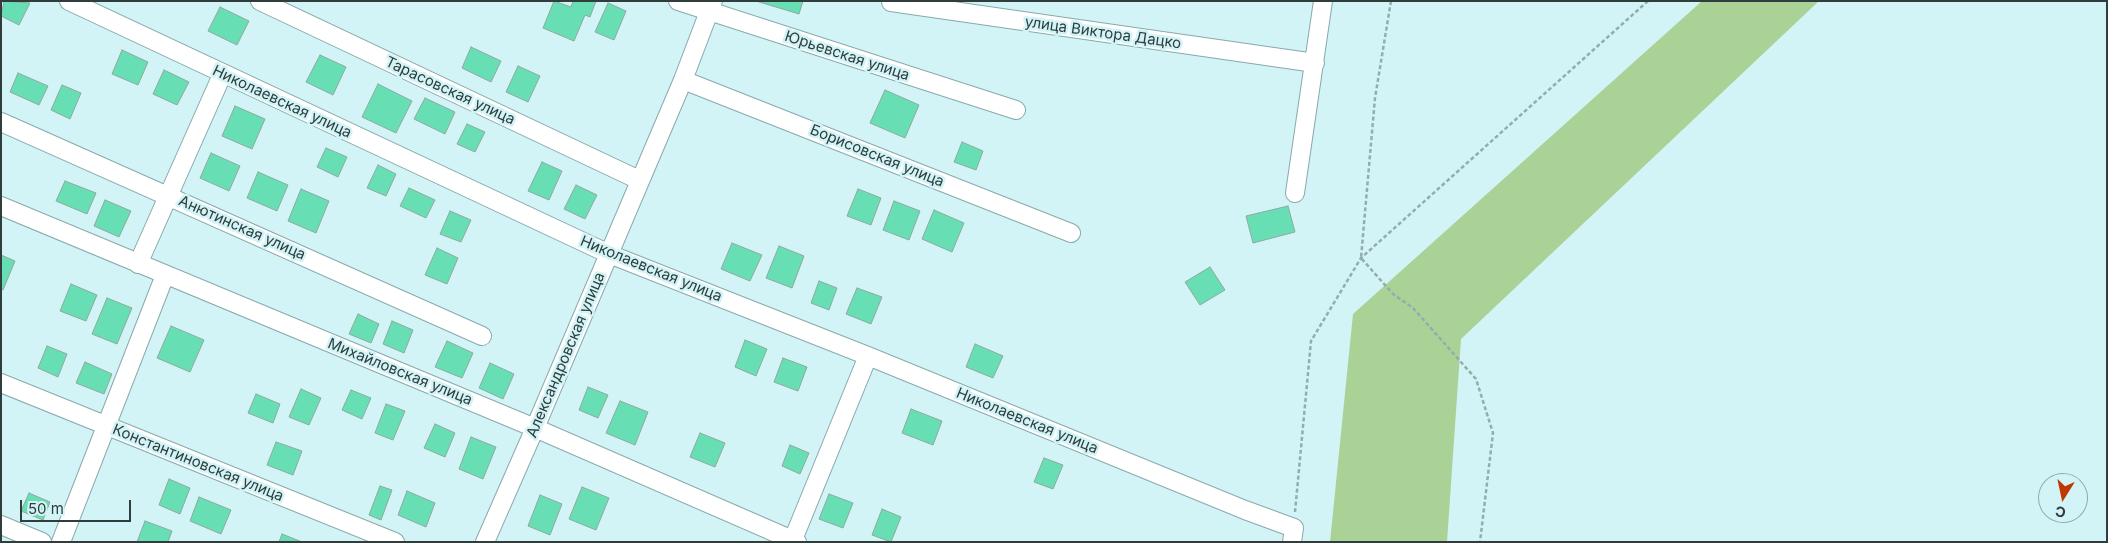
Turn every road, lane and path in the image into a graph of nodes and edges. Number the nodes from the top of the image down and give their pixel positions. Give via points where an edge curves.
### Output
1 (69, 1) edge
2 (260, 1) edge
3 (678, 1) edge
4 (1323, 1) edge
5 (1391, 1) edge
6 (1648, 1) edge
7 (891, 2) edge
8 (711, 7) edge
9 (1315, 63) junction
10 (222, 74) junction
11 (683, 80) junction
12 (1016, 110) dead end
13 (1, 122) edge
14 (639, 180) junction
15 (1295, 194) dead end
16 (169, 195) junction
17 (1, 206) edge
18 (1071, 233) dead end
19 (609, 254) junction
20 (1361, 258) junction
21 (138, 264) junction
22 (165, 275) junction
23 (482, 336) dead end
24 (868, 356) junction
25 (1, 383) edge
26 (107, 426) junction
27 (536, 428) junction
28 (1, 525) edge
29 (1293, 535) edge
30 (794, 541) edge
31 (42, 542) edge
32 (61, 542) edge
33 (395, 542) edge
34 (484, 542) edge
35 (1480, 542) edge

1 - 10 street, Николаевская улица
2 - 14 street, Тарасовская улица
3 - 8 street, Юрьевская улица
4 - 9 street
5 - 20 path via 1375,98
6 - 20 path
7 - 9 street, улица Виктора Дацко
8 - 11 street, Александровская улица
8 - 12 street, Юрьевская улица
9 - 15 street
10 - 16 street
10 - 19 street, Николаевская улица
11 - 14 street, Александровская улица
11 - 18 street, Борисовская улица
13 - 16 street, Анютинская улица
14 - 19 street, Александровская улица
16 - 21 street
16 - 23 street, Анютинская улица
17 - 21 street, Михайловская улица
19 - 24 street, Николаевская улица
19 - 27 street, Александровская улица
20 - 29 path via 1311,341
20 - 35 path via 1393,294 1413,308 1476,378 1494,433
21 - 22 street, Михайловская улица
22 - 26 street
22 - 27 street, Михайловская улица
24 - 29 street, Николаевская улица via 1245,510
24 - 30 street
25 - 26 street, Константиновская улица
26 - 32 street
26 - 33 street, Константиновская улица
27 - 30 street, Михайловская улица
27 - 34 street, Александровская улица
28 - 31 street

